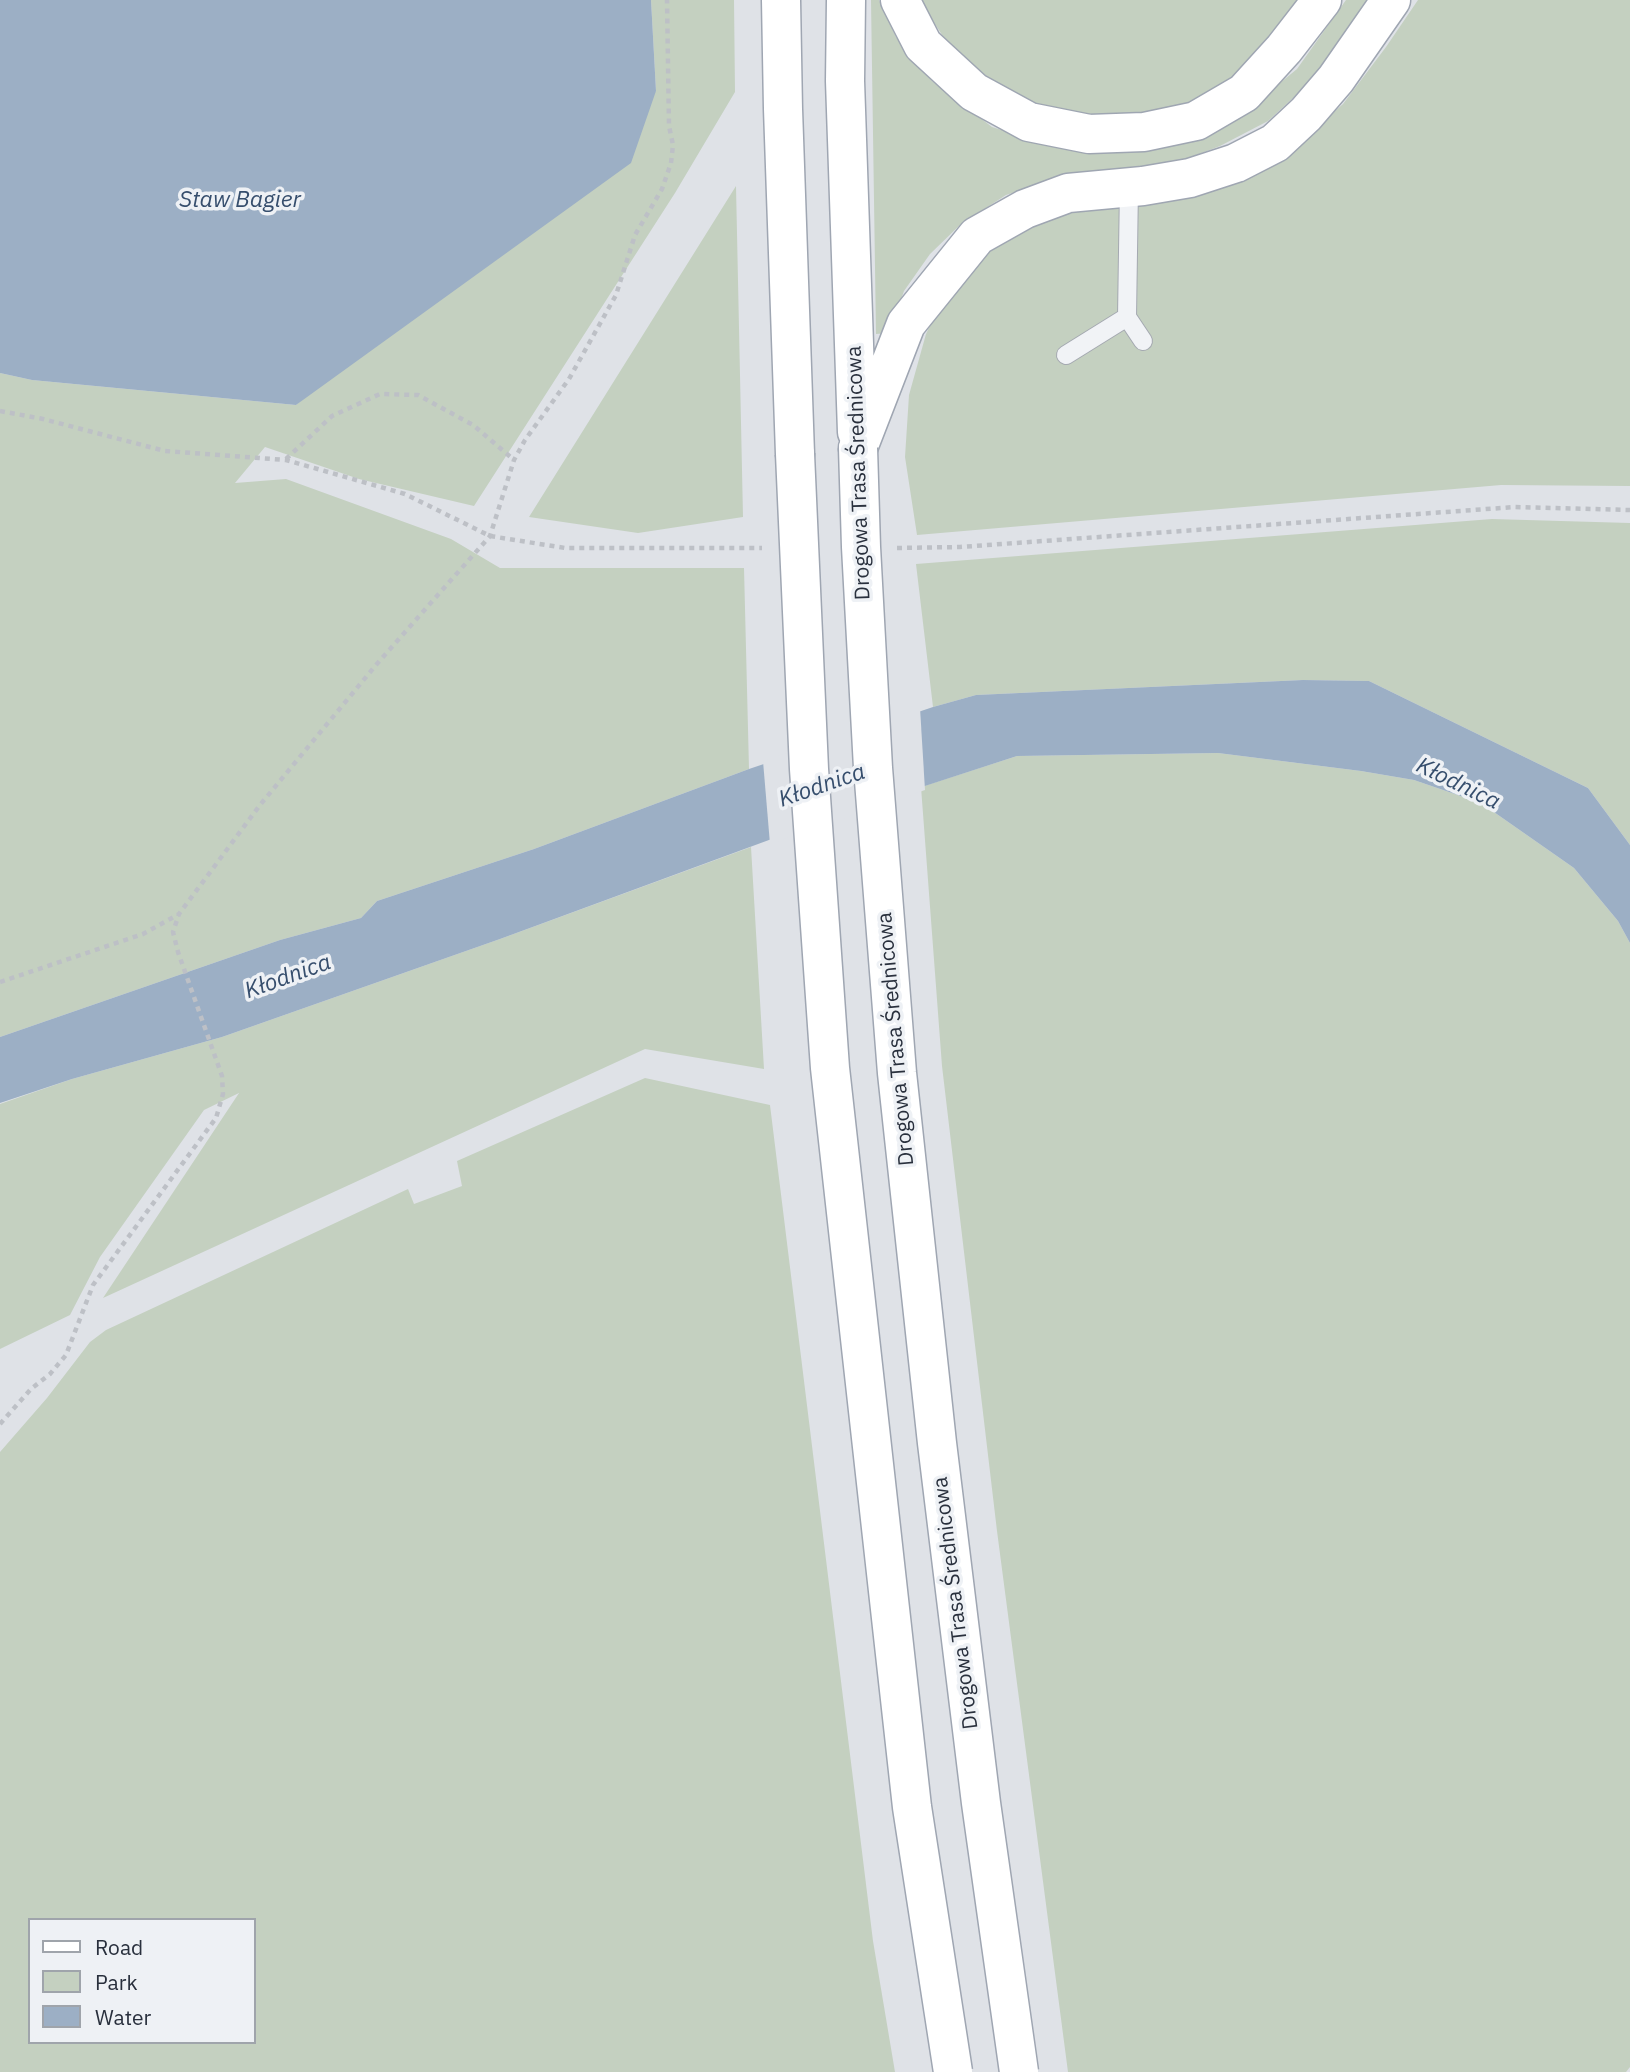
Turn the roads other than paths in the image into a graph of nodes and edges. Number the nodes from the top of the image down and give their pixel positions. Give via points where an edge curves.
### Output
1 (781, 0) edge
2 (846, 0) edge
3 (900, 0) edge
4 (1322, 0) edge
5 (1391, 0) edge
6 (1129, 187) junction
7 (1126, 317) junction
8 (1143, 341) dead end
9 (1066, 355) dead end
10 (858, 448) junction
11 (953, 2072) edge
12 (1019, 2072) edge

1 - 11 main road, bridge via 809,769 830,1068 912,1807
2 - 10 main road, Drogowa Trasa Średnicowa
3 - 4 main road via 923,45 974,92 1029,122 1089,134 1144,132 1196,121 1244,93
5 - 6 main road via 1336,79 1275,143 1236,163 1190,177
6 - 7 lane
6 - 10 main road via 1068,192 977,236 906,324
7 - 8 lane
7 - 9 lane
10 - 12 main road, Drogowa Trasa Średnicowa, bridge via 872,755 897,1073 979,1790

